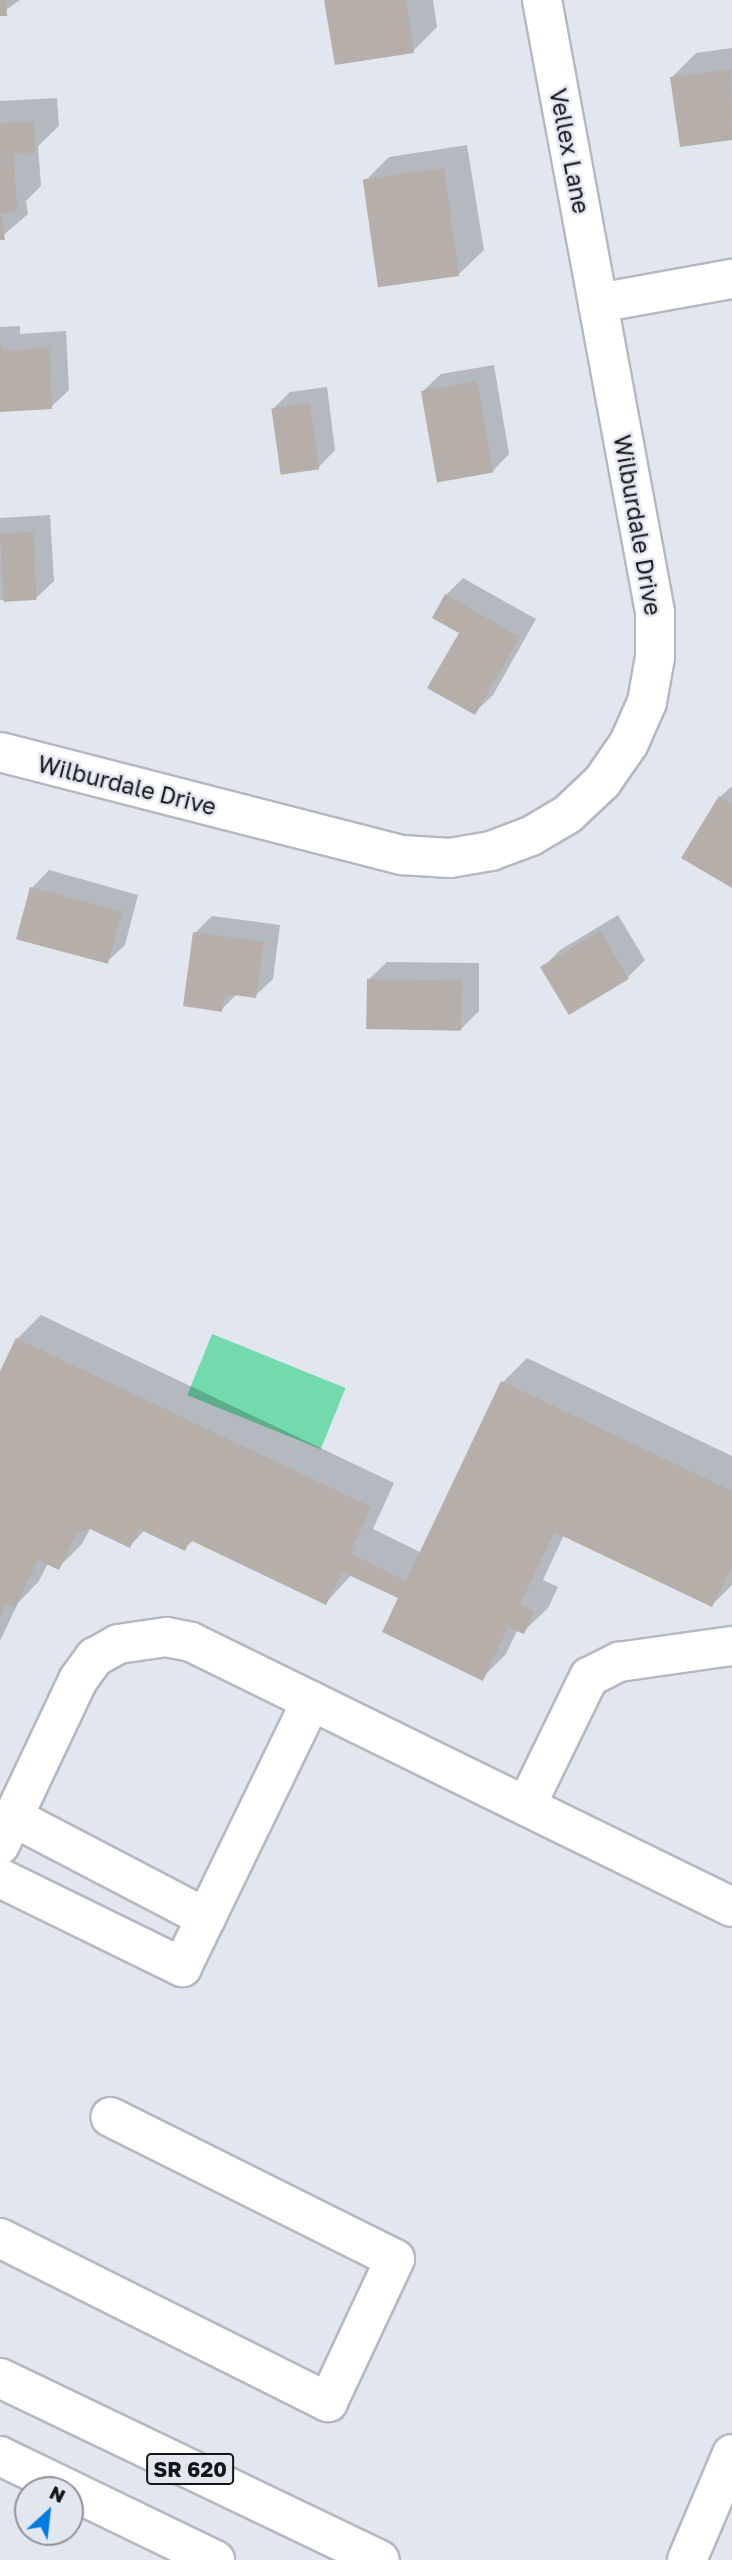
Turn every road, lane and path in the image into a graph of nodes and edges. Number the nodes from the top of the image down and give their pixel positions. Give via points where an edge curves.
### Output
1 (542, 0) edge
2 (732, 279) edge
3 (598, 303) junction
4 (0, 752) edge
5 (732, 1646) edge
6 (311, 1701) junction
7 (526, 1806) junction
8 (7, 1831) edge
9 (0, 1878) edge
10 (732, 1907) edge
11 (206, 1918) junction
12 (110, 2117) dead end
13 (0, 2238) edge
14 (0, 2378) edge
15 (732, 2454) edge
16 (0, 2456) edge
17 (215, 2560) edge
18 (380, 2560) edge
19 (687, 2560) edge

1 - 3 street, Vellex Lane
2 - 3 street
3 - 4 street, Wilburdale Drive via 655,612 655,657 647,702 629,743 602,782 568,814 531,836 491,851 450,858 402,855
5 - 7 street via 619,1662 589,1677
6 - 7 street
6 - 8 street via 191,1642 166,1637 118,1644 95,1657 78,1680
6 - 11 street
7 - 10 street
8 - 11 street
9 - 11 street via 182,1967
12 - 13 street via 395,2259 328,2402
14 - 18 street, SR 620
15 - 19 street
16 - 17 street

